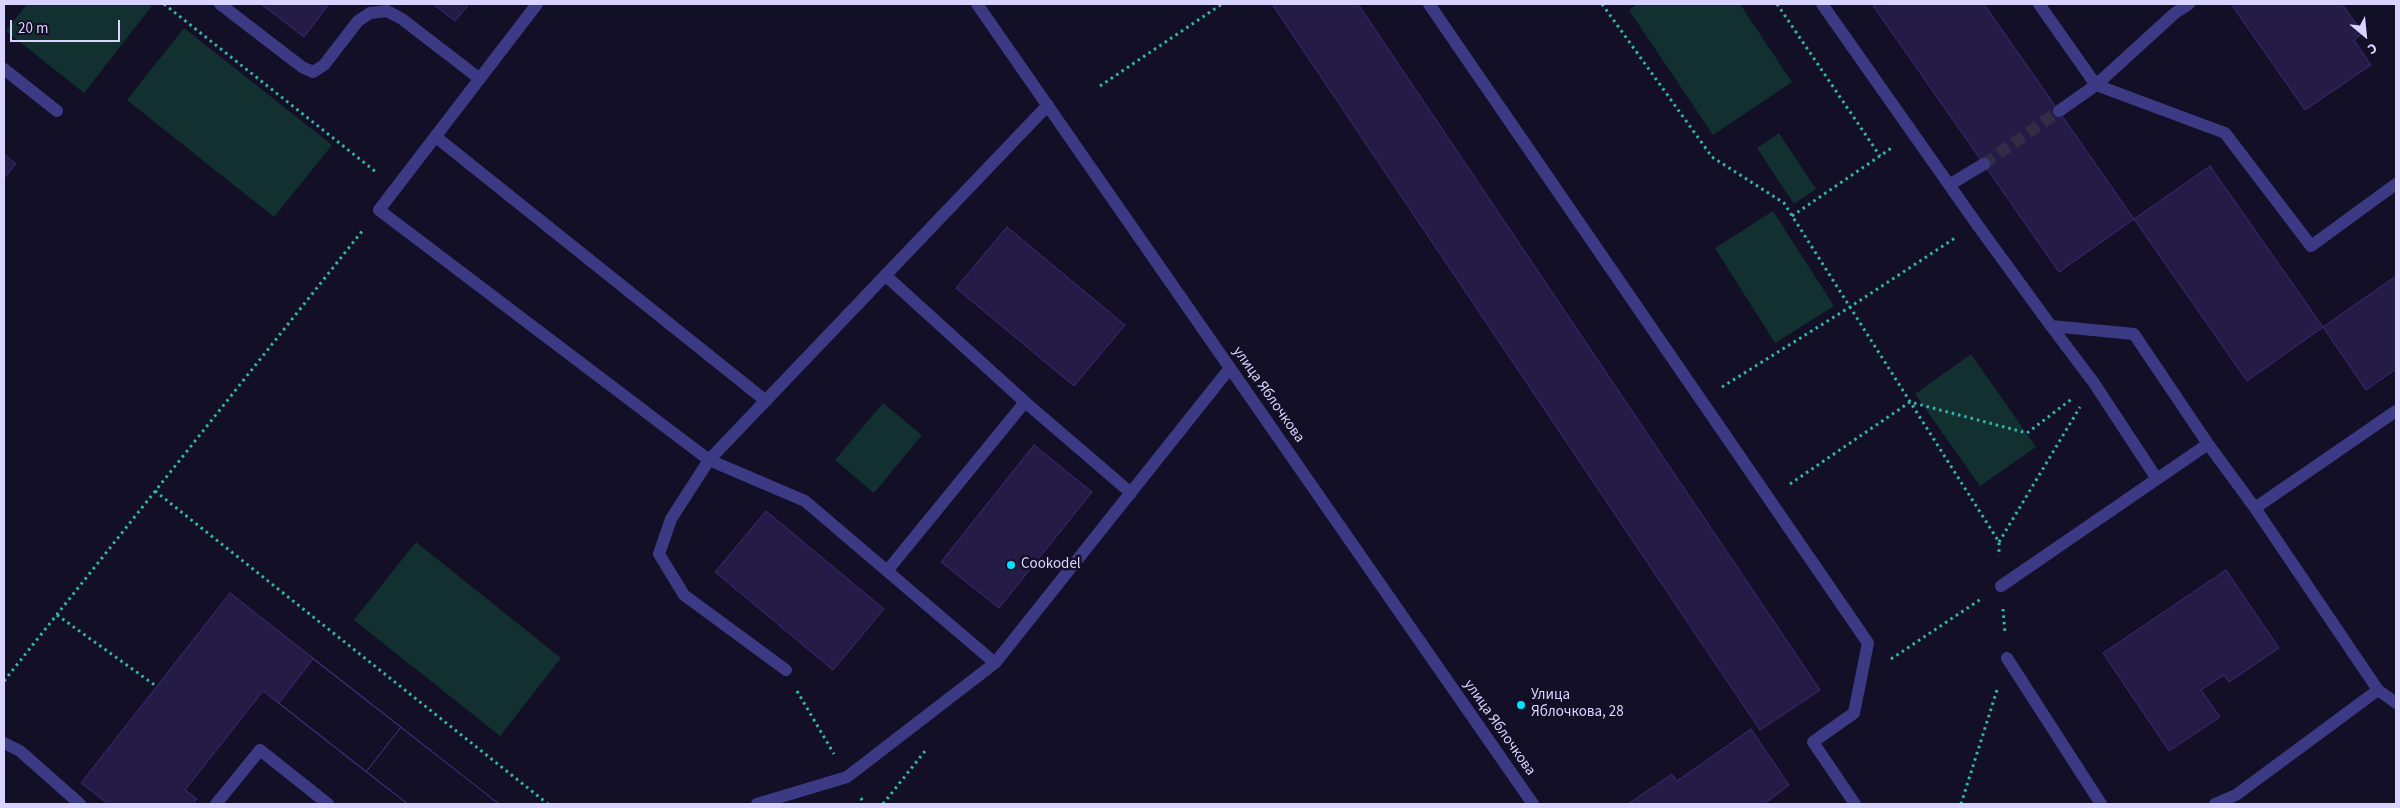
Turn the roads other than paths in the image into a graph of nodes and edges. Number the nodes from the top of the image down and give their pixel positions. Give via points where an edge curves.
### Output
1 (220, 4) edge
2 (538, 4) edge
3 (978, 4) edge
4 (1429, 4) edge
5 (1822, 4) edge
6 (2039, 4) edge
7 (2189, 4) edge
8 (4, 70) edge
9 (480, 79) junction
10 (2096, 85) junction
11 (1048, 105) junction
12 (57, 111) dead end
13 (2059, 111) tunnel mouth
14 (436, 137) junction
15 (1984, 164) tunnel mouth
16 (2396, 184) edge
17 (1949, 185) junction
18 (885, 276) junction
19 (2051, 326) junction
20 (1230, 368) junction
21 (766, 401) junction
22 (1024, 402) junction
23 (2396, 411) edge
24 (2208, 444) junction
25 (709, 460) junction
26 (2157, 480) junction
27 (1131, 493) junction
28 (2255, 508) junction
29 (887, 571) junction
30 (2001, 586) road end
31 (2007, 658) road end
32 (995, 663) junction
33 (786, 670) road end
34 (2378, 690) junction
35 (2396, 703) edge
36 (4, 743) edge
37 (2240, 799) edge
38 (80, 804) edge
39 (216, 804) edge
40 (328, 804) edge
41 (758, 804) edge
42 (1533, 804) edge
43 (1855, 804) edge
44 (2101, 804) edge
45 (2215, 804) edge

1 - 9 street via 313,72 324,65 358,21 370,14 387,11
2 - 9 street
3 - 11 street, улица Яблочкова
4 - 43 street via 1868,643 1854,713 1813,742
5 - 17 street
6 - 10 street
7 - 10 street
8 - 12 street
9 - 14 street
10 - 13 street
10 - 16 street via 2225,133 2311,246
11 - 18 street
11 - 20 street, улица Яблочкова
14 - 21 street
14 - 25 street via 379,210
15 - 17 street
17 - 19 street
18 - 21 street
18 - 22 street
19 - 24 street via 2134,334
19 - 26 street via 2094,383
20 - 27 street
20 - 42 street, улица Яблочкова
21 - 25 street
22 - 27 street
22 - 29 street
23 - 28 street
24 - 26 street
24 - 28 street
25 - 29 street via 805,501
25 - 33 street via 671,519 659,554 684,595
26 - 30 street
27 - 32 street
28 - 34 street
29 - 32 street
31 - 44 street
32 - 41 street via 847,777
34 - 35 street
34 - 37 street
36 - 38 street via 20,751
37 - 45 street
39 - 40 street via 260,750

